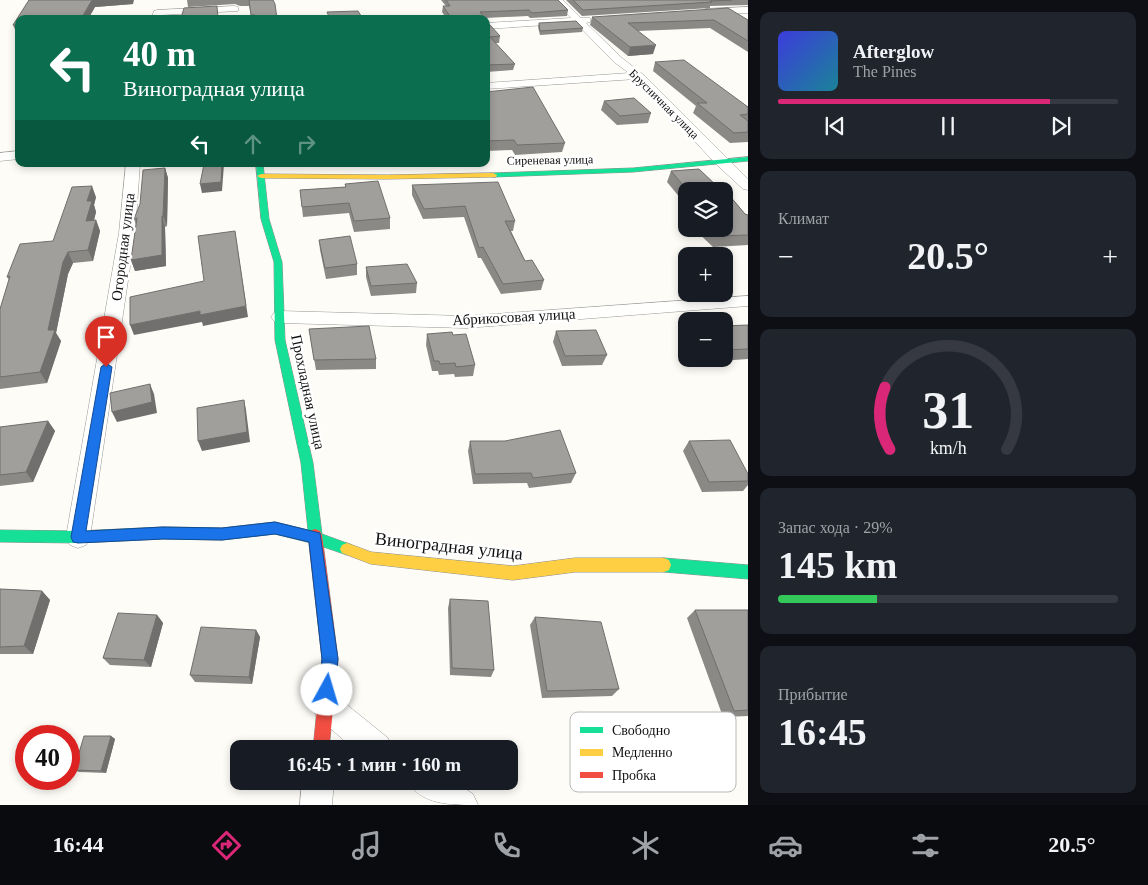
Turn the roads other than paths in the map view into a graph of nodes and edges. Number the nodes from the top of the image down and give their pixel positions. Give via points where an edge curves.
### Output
1 (558, 0) edge
2 (724, 3) edge
3 (234, 5) edge
4 (734, 10) junction
5 (748, 10) edge
6 (696, 13) edge
7 (163, 15) edge
8 (595, 20) edge
9 (748, 20) edge
10 (578, 21) junction
11 (490, 26) edge
12 (638, 76) junction
13 (490, 86) edge
14 (15, 155) edge
15 (0, 157) edge
16 (748, 159) edge
17 (722, 162) junction
18 (133, 167) edge
19 (260, 167) edge
20 (261, 176) junction
21 (748, 186) edge
22 (748, 301) edge
23 (280, 317) junction
24 (0, 536) edge
25 (78, 537) junction
26 (315, 538) junction
27 (748, 572) edge
28 (326, 706) junction
29 (322, 740) edge
30 (366, 740) edge
31 (317, 790) edge
32 (438, 790) edge
33 (316, 805) edge
34 (462, 805) edge

1 - 10 street, Брусничная улица
2 - 4 street
3 - 7 street
4 - 5 street
4 - 6 street
4 - 9 street
8 - 10 street
10 - 11 street
10 - 12 street, Брусничная улица
12 - 13 street
12 - 17 street, Брусничная улица
14 - 15 street
16 - 17 street, Сиреневая улица
17 - 20 street, Сиреневая улица via 708,166 605,173 387,178
17 - 21 street, Брусничная улица
18 - 25 street, Огородная улица via 127,233
19 - 20 street, Прохладная улица
20 - 23 street, Прохладная улица via 264,219 278,262
22 - 23 street, Абрикосовая улица via 466,322
23 - 26 street, Прохладная улица via 280,340 307,463
24 - 25 street, Виноградная улица
25 - 26 street, Виноградная улица via 222,534 275,528
26 - 27 street, Виноградная улица via 372,558 513,574 576,565 658,564
26 - 28 street, Прохладная улица via 330,659
28 - 29 street, Прохладная улица
28 - 30 street
31 - 33 street
32 - 34 street

